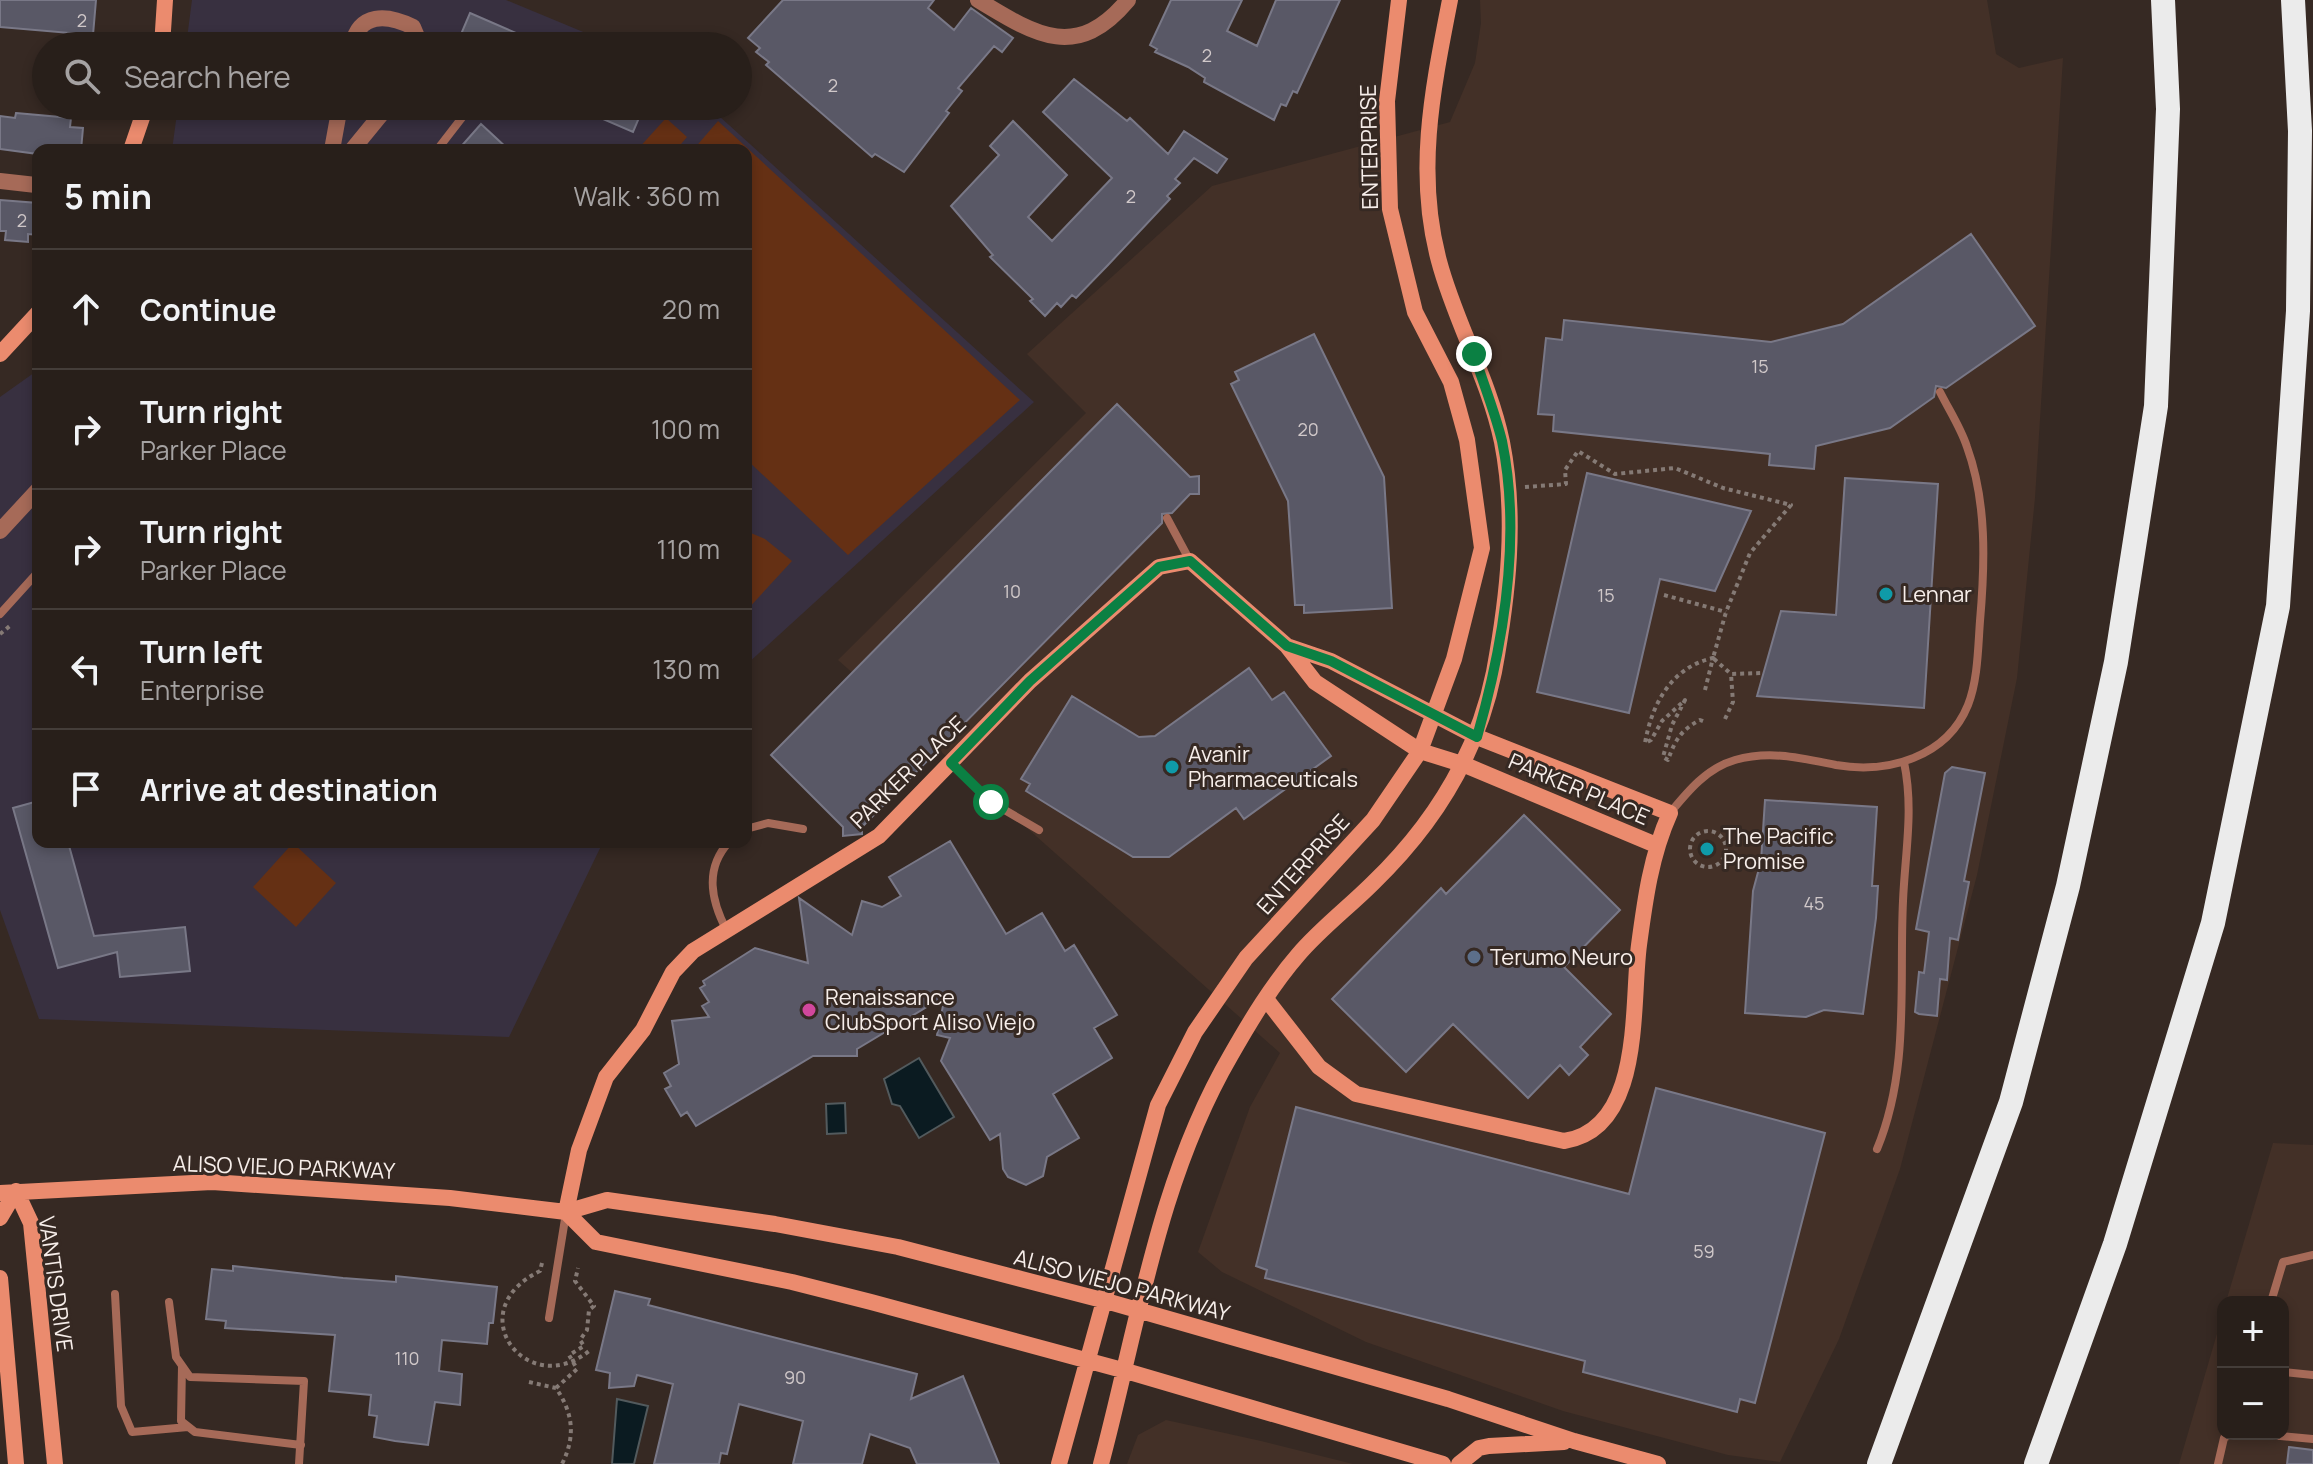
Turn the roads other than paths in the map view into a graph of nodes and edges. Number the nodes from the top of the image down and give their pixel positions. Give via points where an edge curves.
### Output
1 (165, 0) edge
2 (978, 0) edge
3 (1128, 0) edge
4 (1399, 0) edge
5 (1450, 0) edge
6 (2163, 0) edge
7 (2293, 0) edge
8 (163, 32) edge
9 (355, 32) edge
10 (415, 32) edge
11 (141, 120) edge
12 (337, 120) edge
13 (377, 120) edge
14 (460, 120) edge
15 (133, 144) edge
16 (333, 144) edge
17 (357, 144) edge
18 (442, 144) edge
19 (0, 181) edge
20 (32, 185) edge
21 (32, 319) edge
22 (0, 354) edge
23 (1940, 392) dead end
24 (32, 496) edge
25 (1167, 518) dead end
26 (0, 531) edge
27 (1190, 561) junction
28 (32, 579) edge
29 (0, 614) edge
30 (1287, 646) junction
31 (1433, 715) junction
32 (1477, 737) junction
33 (1420, 751) junction
34 (1904, 762) junction
35 (951, 763) junction
36 (1465, 765) junction
37 (1670, 813) junction
38 (752, 827) edge
39 (803, 829) dead end
40 (1039, 830) dead end
41 (1656, 845) junction
42 (725, 848) edge
43 (727, 931) junction
44 (1266, 999) junction
45 (1877, 1149) dead end
46 (8, 1192) edge
47 (566, 1212) junction
48 (0, 1218) edge
49 (2313, 1255) edge
50 (0, 1278) edge
51 (115, 1294) dead end
52 (2273, 1296) edge
53 (1106, 1301) junction
54 (169, 1302) dead end
55 (1138, 1310) junction
56 (549, 1318) dead end
57 (1087, 1360) junction
58 (182, 1365) junction
59 (1126, 1371) junction
60 (2289, 1373) edge
61 (2313, 1375) edge
62 (188, 1427) junction
63 (2289, 1437) edge
64 (2313, 1439) edge
65 (2224, 1440) edge
66 (1574, 1441) junction
67 (301, 1445) junction
68 (16, 1464) edge
69 (55, 1464) edge
70 (299, 1464) edge
71 (1059, 1464) edge
72 (1101, 1464) edge
73 (1443, 1464) edge
74 (1459, 1464) edge
75 (1658, 1464) edge
76 (1879, 1464) edge
77 (2036, 1464) edge
78 (2218, 1464) edge

1 - 8 main road
2 - 3 street via 1059,39 1108,24
4 - 31 main road, ENTERPRISE via 1387,101 1390,209 1415,312 1451,382 1467,440 1482,548 1454,659
5 - 32 main road via 1427,119 1427,179 1438,259 1502,442 1512,553 1494,673
6 - 76 highway via 2168,109 2156,406 2116,662 2068,886 2011,1102
7 - 77 highway via 2300,131 2298,311 2278,606 2213,923 2115,1244
9 - 10 street via 365,20 393,17
11 - 15 main road
12 - 16 street
13 - 17 street
14 - 18 lane
19 - 20 street
21 - 22 main road
23 - 34 lane via 1967,445 1980,490 1977,662 1969,704 1952,732 1931,751
24 - 26 street
25 - 27 lane
27 - 30 main road, PARKER PLACE
27 - 35 main road, PARKER PLACE via 1159,567 1030,681
28 - 29 lane
30 - 31 main road, PARKER PLACE via 1331,661
30 - 33 main road, PARKER PLACE via 1315,682
31 - 32 main road, PARKER PLACE
31 - 33 main road, ENTERPRISE
32 - 36 main road
32 - 37 main road, PARKER PLACE
33 - 36 main road, PARKER PLACE
33 - 53 main road, ENTERPRISE via 1373,820 1246,958 1195,1032 1158,1105
34 - 37 lane via 1871,768 1768,754 1732,761 1695,782
34 - 45 lane via 1911,795 1903,903 1904,995 1891,1108
35 - 40 lane via 991,802
35 - 43 main road, PARKER PLACE via 879,836
36 - 41 main road, PARKER PLACE
36 - 44 main road via 1410,844 1300,952
37 - 41 main road
38 - 39 lane via 768,823
41 - 44 main road via 1626,1072 1602,1126 1582,1138 1564,1141 1356,1094 1319,1067
42 - 43 lane via 712,876 715,909
43 - 47 main road, PARKER PLACE via 693,951 673,972 643,1030 606,1077 579,1150
44 - 55 main road via 1193,1127
46 - 47 main road, ALISO VIEJO PARKWAY via 212,1182 450,1198
46 - 48 main road, VANTIS DRIVE
46 - 69 main road, VANTIS DRIVE via 31,1223
47 - 53 main road, ALISO VIEJO PARKWAY via 607,1200 775,1224 898,1247
47 - 56 lane
47 - 57 main road via 596,1242 792,1282
49 - 52 lane via 2283,1262
50 - 68 main road
51 - 62 lane via 121,1406 132,1432
53 - 55 main road, ALISO VIEJO PARKWAY
53 - 57 main road, ENTERPRISE
54 - 58 lane via 176,1357
55 - 59 main road
55 - 66 main road, ALISO VIEJO PARKWAY
57 - 59 main road
57 - 71 main road, ENTERPRISE
58 - 62 lane via 181,1421
58 - 67 lane via 190,1377 304,1381
59 - 72 main road
59 - 73 main road
60 - 61 lane
62 - 67 lane
63 - 64 lane
65 - 78 lane
66 - 74 main road via 1489,1446
66 - 75 main road, ALISO VIEJO PARKWAY
67 - 70 lane

